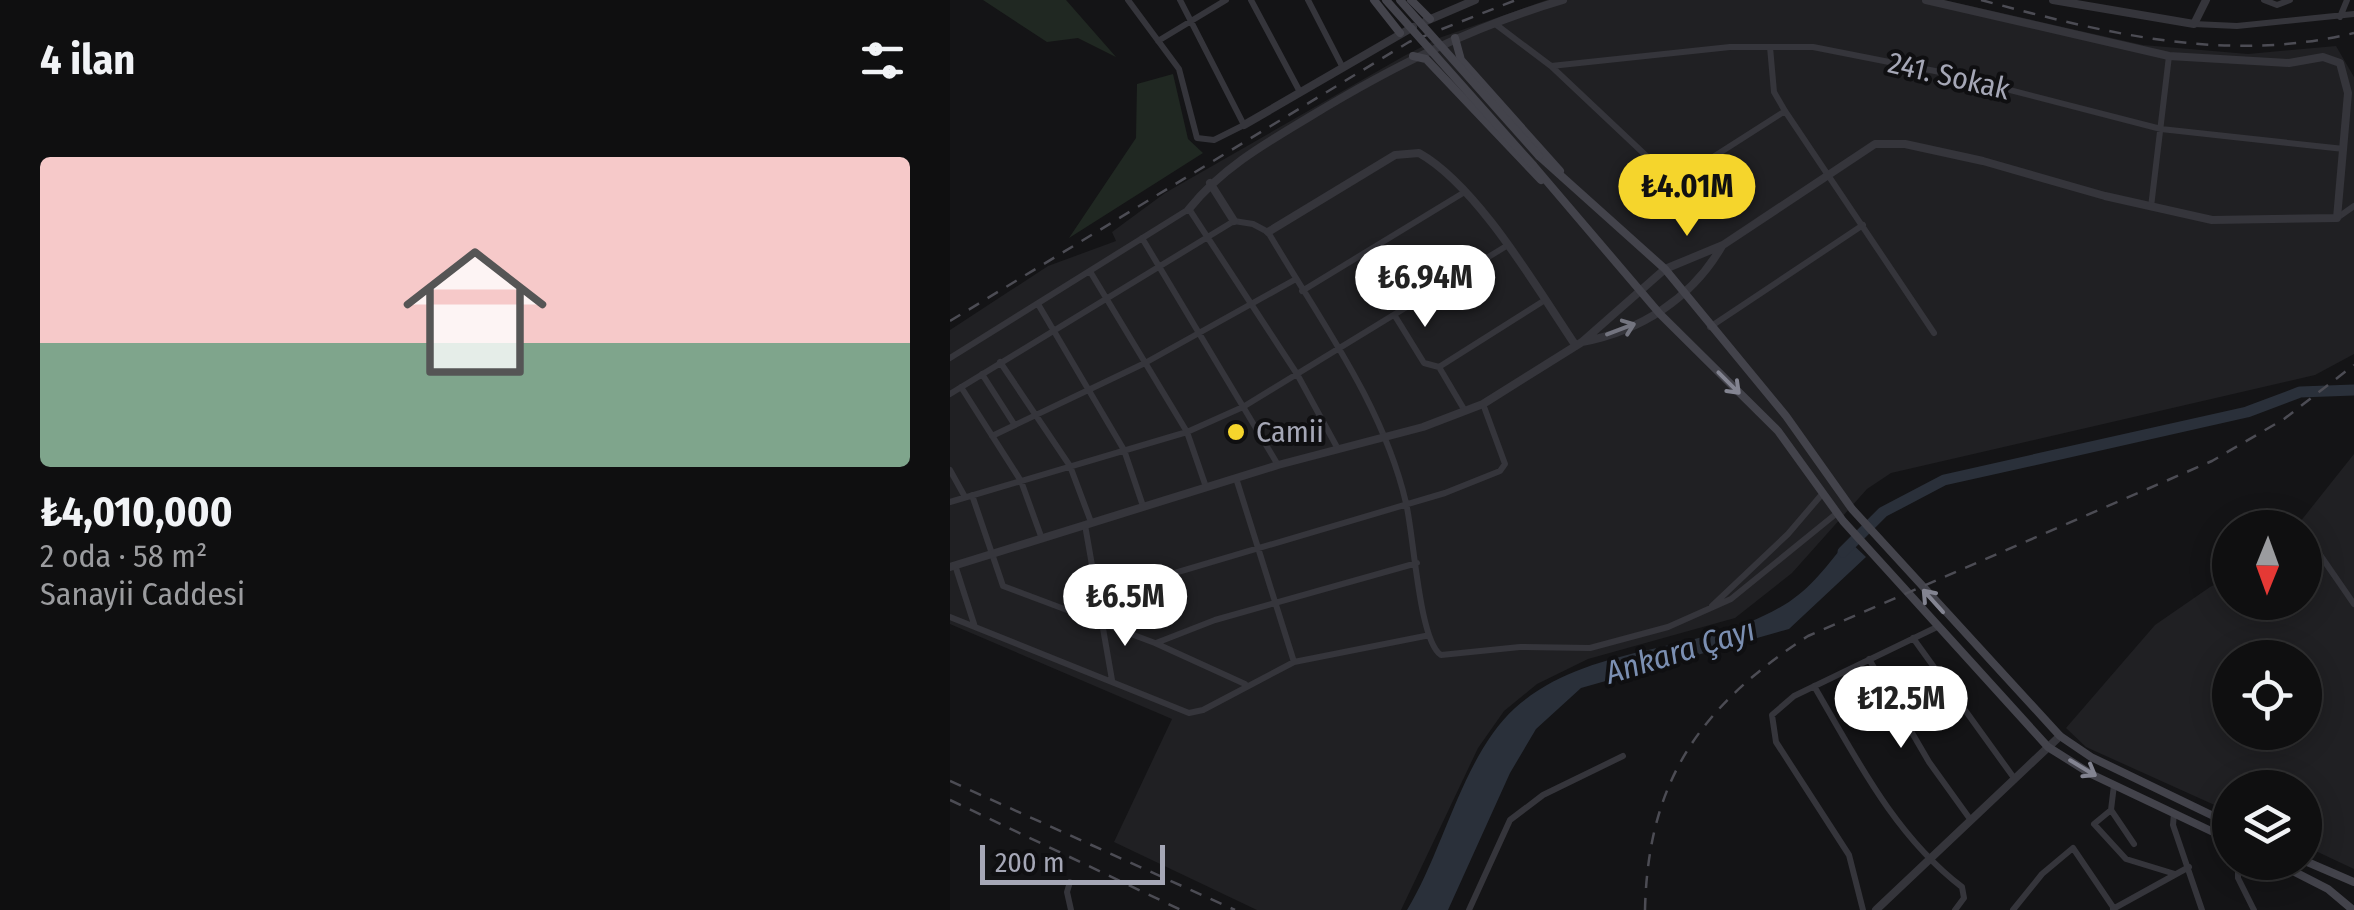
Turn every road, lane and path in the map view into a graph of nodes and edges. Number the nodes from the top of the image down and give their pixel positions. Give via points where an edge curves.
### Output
1 (1128, 0) edge
2 (1180, 0) edge
3 (1226, 0) edge
4 (1251, 0) edge
5 (1308, 0) edge
6 (1374, 0) edge
7 (1386, 0) edge
8 (1406, 0) edge
9 (1475, 0) edge
10 (1562, 0) edge
11 (1926, 0) edge
12 (2054, 0) edge
13 (2206, 0) edge
14 (2264, 0) edge
15 (2290, 0) edge
16 (2346, 0) edge
17 (1382, 11) junction
18 (2354, 14) edge
19 (2340, 17) junction
20 (1430, 19) junction
21 (1191, 22) junction
22 (1494, 23) junction
23 (2194, 24) junction
24 (1400, 33) junction
25 (1455, 38) junction
26 (1158, 41) junction
27 (1770, 47) junction
28 (1413, 56) junction
29 (2169, 56) junction
30 (1461, 60) junction
31 (1342, 66) junction
32 (1550, 66) junction
33 (1448, 82) junction
34 (1300, 92) junction
35 (1785, 111) junction
36 (1244, 125) junction
37 (2161, 129) junction
38 (2344, 149) junction
39 (1831, 176) junction
40 (1210, 183) junction
41 (1568, 183) junction
42 (1463, 192) junction
43 (1558, 194) junction
44 (2150, 206) junction
45 (2354, 206) edge
46 (1188, 209) junction
47 (2338, 218) junction
48 (1234, 221) junction
49 (1863, 224) junction
50 (1268, 232) junction
51 (1209, 237) junction
52 (1142, 238) junction
53 (1508, 245) junction
54 (1723, 245) junction
55 (1158, 266) junction
56 (1665, 269) junction
57 (1091, 274) junction
58 (1296, 280) junction
59 (1639, 290) junction
60 (1302, 291) junction
61 (1686, 294) junction
62 (1106, 298) junction
63 (1545, 300) junction
64 (1250, 303) junction
65 (1038, 304) junction
66 (1660, 314) junction
67 (1395, 316) junction
68 (1710, 327) junction
69 (1053, 330) junction
70 (1198, 332) junction
71 (1934, 333) dead end
72 (1580, 344) junction
73 (1338, 351) junction
74 (950, 358) edge
75 (1000, 362) junction
76 (1145, 363) junction
77 (1438, 367) junction
78 (982, 374) junction
79 (1297, 374) junction
80 (961, 387) junction
81 (1088, 390) junction
82 (950, 394) edge
83 (1483, 404) junction
84 (1243, 408) junction
85 (1465, 411) junction
86 (1034, 413) junction
87 (1014, 424) junction
88 (1187, 432) junction
89 (1386, 434) junction
90 (992, 436) junction
91 (1338, 448) junction
92 (1124, 450) junction
93 (1278, 465) junction
94 (1070, 466) junction
95 (950, 470) edge
96 (1236, 478) junction
97 (1021, 481) junction
98 (1206, 487) junction
99 (1823, 493) junction
100 (969, 496) junction
101 (950, 502) edge
102 (1406, 503) junction
103 (1143, 506) junction
104 (1840, 517) junction
105 (1088, 523) junction
106 (1042, 539) junction
107 (1258, 548) junction
108 (991, 553) junction
109 (2322, 558) edge
110 (1418, 563) junction
111 (953, 566) edge
112 (1097, 596) junction
113 (1275, 604) junction
114 (2354, 604) edge
115 (1711, 607) junction
116 (950, 617) edge
117 (1102, 624) junction
118 (1938, 627) junction
119 (975, 628) junction
120 (1424, 636) junction
121 (1913, 638) junction
122 (1155, 644) junction
123 (1869, 660) junction
124 (1294, 662) junction
125 (1112, 681) junction
126 (1245, 684) junction
127 (1814, 686) junction
128 (2060, 736) junction
129 (2048, 747) junction
130 (1624, 756) dead end
131 (2014, 778) junction
132 (2114, 785) junction
133 (2111, 810) junction
134 (2174, 813) junction
135 (2212, 815) edge
136 (1970, 818) junction
137 (2212, 831) edge
138 (2134, 844) dead end
139 (1925, 859) junction
140 (2189, 867) junction
141 (2322, 868) edge
142 (2175, 874) junction
143 (2239, 880) edge
144 (2310, 880) edge
145 (1070, 882) dead end
146 (2354, 882) edge
147 (1071, 910) edge
148 (1469, 910) edge
149 (1863, 910) edge
150 (1876, 910) edge
151 (1955, 910) edge
152 (2013, 910) edge
153 (2114, 910) edge
154 (2202, 910) edge
155 (2254, 910) edge
156 (2354, 910) edge

1 - 26 street
2 - 21 street
3 - 21 street
4 - 34 street
5 - 31 street
6 - 17 main road
7 - 43 main road, bridge
8 - 17 main road via 1394,16
8 - 20 main road
8 - 41 main road, bridge
9 - 20 street
10 - 22 street
11 - 29 street
12 - 23 street
13 - 23 street
14 - 15 street
16 - 19 street
17 - 24 main road
18 - 19 street
19 - 23 street
20 - 24 street
21 - 26 street
21 - 36 street
22 - 25 street
22 - 32 street
24 - 31 street
25 - 28 street
25 - 30 main road
26 - 36 street via 1178,68 1197,138 1214,140
27 - 32 street, 241. Sokak
27 - 35 street via 1774,92
27 - 37 street, 241. Sokak via 1814,47 1940,72
28 - 33 main road via 1426,59
28 - 40 street via 1256,148
29 - 37 street
29 - 38 street via 2290,62 2324,57 2340,63 2348,93
30 - 33 main road via 1452,52 1443,58
30 - 41 main road
31 - 34 street
32 - 35 street via 1656,166 1675,175
33 - 43 main road
34 - 36 street
35 - 39 street
37 - 38 street, 241. Sokak
37 - 44 street
38 - 47 street
39 - 44 street via 1874,144 1906,144
39 - 49 street
39 - 54 street
40 - 46 street
40 - 48 street
41 - 56 main road
42 - 50 street via 1428,158 1402,153
42 - 53 street
42 - 60 street
43 - 59 main road
44 - 47 street via 2212,220
45 - 47 street
46 - 51 street
46 - 52 street
48 - 50 street
48 - 51 street
49 - 68 street
49 - 71 street
50 - 58 street
51 - 55 street
51 - 64 street
52 - 55 street
52 - 57 street
53 - 63 street
53 - 67 street
54 - 56 street
54 - 61 street
55 - 62 street
55 - 70 street
56 - 59 street
56 - 61 main road
57 - 62 street
57 - 65 street
58 - 60 street
58 - 64 street
59 - 66 main road
59 - 72 street
60 - 73 street
61 - 66 street
61 - 68 main road
62 - 69 street
62 - 76 street
63 - 72 street
63 - 77 street
64 - 70 street
64 - 79 street
65 - 69 street
65 - 74 street
72 -> 66 street
66 -> 99 main road via 1778,430
67 - 73 street
67 - 77 street via 1424,363
128 -> 68 main road via 1852,509 1786,416
69 - 75 street
69 - 81 street
70 - 76 street
70 - 84 street
72 - 83 street
73 - 79 street
73 - 89 street
75 - 78 street
75 - 86 street
76 - 81 street
76 - 88 street
77 - 85 street
78 - 80 street
78 - 87 street
79 - 84 street
79 - 91 street
80 - 82 street
80 - 90 street
81 - 86 street
81 - 92 street
83 - 85 street
83 - 102 street via 1505,464 1500,471
84 - 88 street
84 - 93 street
85 - 89 street
86 - 87 street
86 - 94 street
87 - 90 street
88 - 92 street
88 - 98 street
89 - 91 street
89 - 102 street
90 - 97 street
91 - 93 street
92 - 94 street
92 - 103 street
93 - 96 street
94 - 97 street
94 - 105 street
95 - 100 street
96 - 98 street
96 - 107 street
97 - 100 street
97 - 106 street
98 - 103 street
99 - 104 main road
99 - 115 street
100 - 101 street
100 - 108 street
102 - 107 street
102 - 110 street
103 - 105 street
104 - 115 street
104 - 118 main road
105 - 106 street
105 - 112 street
106 - 108 street
107 - 112 street
107 - 113 street
108 - 111 street
108 - 117 street via 1002,586
109 - 114 street
110 - 113 street
110 - 120 street
111 - 119 street
112 - 117 street
113 - 122 street
113 - 124 street
115 - 120 street via 1668,627 1590,648 1444,656
116 - 119 street
117 - 122 street
117 - 125 street
118 - 121 street
118 - 129 main road
119 - 125 street
120 - 124 street
121 - 123 street
121 - 131 street
122 - 126 street
123 - 127 street
123 - 136 street via 1928,762
124 - 126 street
125 - 126 street via 1189,713
127 - 139 street
127 - 149 street via 1776,708 1773,733 1849,856
128 - 129 street
128 - 135 main road
129 - 131 street
129 -> 132 main road
130 - 148 street via 1542,795 1510,820
131 - 136 street
132 - 133 street
132 - 134 main road
133 - 138 street
133 - 142 street via 2094,824 2117,852
134 - 137 main road
134 - 140 street
136 - 139 street
139 - 150 street
139 - 151 street via 1964,890
140 - 142 street
140 - 154 street
141 - 146 main road
142 - 153 street
143 - 155 street
144 - 156 main road
145 - 147 street
152 - 153 street via 2073,848

